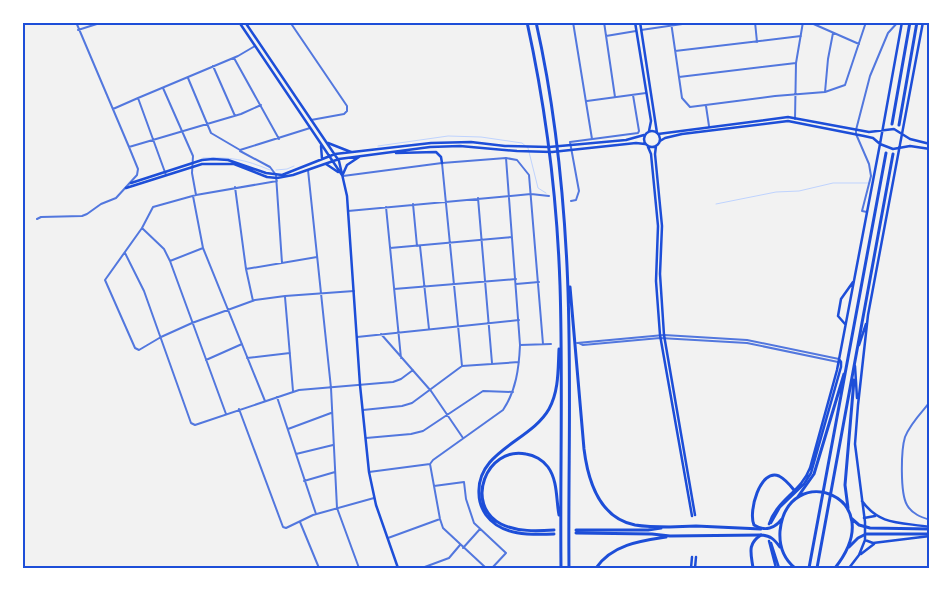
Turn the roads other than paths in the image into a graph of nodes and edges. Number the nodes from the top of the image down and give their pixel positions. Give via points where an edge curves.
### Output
1 (76, 22) edge
2 (239, 22) edge
3 (245, 22) edge
4 (290, 22) edge
5 (527, 22) edge
6 (536, 22) edge
7 (574, 22) edge
8 (604, 22) edge
9 (635, 22) edge
10 (640, 22) edge
11 (671, 22) edge
12 (755, 22) edge
13 (803, 22) edge
14 (809, 22) edge
15 (866, 22) edge
16 (898, 22) edge
17 (902, 22) edge
18 (910, 22) edge
19 (917, 22) edge
20 (923, 22) edge
21 (102, 23) edge
22 (695, 23) edge
23 (671, 26) junction
24 (78, 30) junction
25 (641, 30) junction
26 (636, 31) junction
27 (834, 33) junction
28 (606, 36) junction
29 (801, 36) junction
30 (756, 42) junction
31 (859, 44) junction
32 (255, 46) junction
33 (675, 51) junction
34 (234, 58) junction
35 (796, 63) junction
36 (213, 66) junction
37 (188, 77) junction
38 (679, 77) junction
39 (163, 88) junction
40 (825, 92) junction
41 (646, 93) junction
42 (796, 94) junction
43 (633, 95) junction
44 (615, 97) junction
45 (138, 98) junction
46 (586, 101) junction
47 (261, 105) junction
48 (706, 106) junction
49 (113, 109) junction
50 (235, 116) junction
51 (795, 118) junction
52 (311, 120) junction
53 (795, 122) junction
54 (207, 124) junction
55 (892, 124) dead end
56 (899, 125) dead end
57 (709, 126) junction
58 (310, 128) junction
59 (856, 130) junction
60 (649, 131) junction
61 (883, 131) junction
62 (181, 132) junction
63 (658, 133) junction
64 (902, 133) junction
65 (856, 134) junction
66 (644, 135) junction
67 (279, 139) junction
68 (154, 140) junction
69 (592, 140) junction
70 (660, 141) junction
71 (326, 142) junction
72 (321, 144) junction
73 (645, 144) junction
74 (880, 144) junction
75 (930, 144) edge
76 (656, 146) junction
77 (648, 147) junction
78 (129, 148) junction
79 (900, 148) junction
80 (930, 149) edge
81 (240, 150) junction
82 (355, 153) junction
83 (387, 153) junction
84 (886, 153) dead end
85 (335, 154) junction
86 (893, 154) dead end
87 (329, 156) junction
88 (360, 156) junction
89 (506, 158) junction
90 (322, 159) junction
91 (339, 159) junction
92 (332, 162) junction
93 (193, 163) junction
94 (442, 163) junction
95 (325, 164) junction
96 (192, 167) junction
97 (308, 170) junction
98 (166, 174) junction
99 (343, 176) junction
100 (277, 178) junction
101 (131, 183) junction
102 (235, 187) junction
103 (126, 188) junction
104 (531, 194) junction
105 (194, 195) junction
106 (509, 196) junction
107 (549, 196) dead end
108 (478, 198) junction
109 (446, 201) junction
110 (571, 201) dead end
111 (413, 204) junction
112 (386, 207) junction
113 (348, 211) junction
114 (867, 212) junction
115 (36, 219) dead end
116 (142, 228) junction
117 (513, 237) junction
118 (481, 240) junction
119 (450, 243) junction
120 (419, 246) junction
121 (203, 248) junction
122 (390, 248) junction
123 (125, 253) junction
124 (317, 258) junction
125 (170, 261) junction
126 (282, 263) junction
127 (568, 268) junction
128 (246, 269) junction
129 (516, 279) junction
130 (854, 281) junction
131 (484, 282) junction
132 (539, 282) junction
133 (454, 284) junction
134 (516, 284) junction
135 (424, 287) junction
136 (394, 289) junction
137 (354, 291) junction
138 (320, 293) junction
139 (285, 296) junction
140 (253, 301) junction
141 (228, 311) junction
142 (868, 315) junction
143 (519, 320) junction
144 (560, 323) junction
145 (192, 324) junction
146 (488, 324) junction
147 (846, 325) junction
148 (458, 327) junction
149 (429, 329) junction
150 (398, 332) junction
151 (381, 334) junction
152 (660, 336) junction
153 (664, 336) junction
154 (161, 337) junction
155 (357, 338) junction
156 (242, 344) junction
157 (543, 344) junction
158 (551, 344) dead end
159 (520, 345) junction
160 (858, 351) junction
161 (290, 353) junction
162 (850, 354) junction
163 (248, 358) junction
164 (402, 358) junction
165 (206, 360) junction
166 (839, 360) junction
167 (519, 362) junction
168 (492, 364) junction
169 (855, 365) junction
170 (462, 366) junction
171 (413, 370) junction
172 (360, 385) junction
173 (331, 388) junction
174 (293, 391) junction
175 (431, 391) junction
176 (513, 392) junction
177 (277, 397) junction
178 (265, 401) junction
179 (930, 402) edge
180 (858, 405) junction
181 (239, 409) junction
182 (363, 410) junction
183 (332, 413) junction
184 (226, 414) junction
185 (448, 415) junction
186 (288, 429) junction
187 (366, 438) junction
188 (463, 438) junction
189 (333, 445) junction
190 (296, 454) junction
191 (430, 464) junction
192 (335, 472) junction
193 (369, 472) junction
194 (304, 481) junction
195 (434, 486) junction
196 (794, 490) junction
197 (374, 498) junction
198 (796, 499) junction
199 (861, 500) junction
200 (337, 508) junction
201 (848, 511) junction
202 (316, 514) junction
203 (876, 516) junction
204 (850, 517) junction
205 (782, 518) junction
206 (864, 518) junction
207 (440, 520) junction
208 (930, 520) edge
209 (560, 521) junction
210 (300, 522) junction
211 (671, 527) junction
212 (930, 528) edge
213 (480, 529) junction
214 (761, 529) junction
215 (761, 535) junction
216 (930, 535) edge
217 (670, 536) junction
218 (387, 538) junction
219 (865, 540) junction
220 (770, 542) dead end
221 (877, 543) junction
222 (460, 545) junction
223 (463, 548) junction
224 (782, 550) junction
225 (848, 550) junction
226 (860, 555) junction
227 (692, 557) dead end
228 (696, 557) dead end
229 (319, 568) edge
230 (359, 568) edge
231 (398, 568) edge
232 (422, 568) edge
233 (486, 568) edge
234 (492, 568) edge
235 (561, 568) edge
236 (569, 568) edge
237 (596, 568) edge
238 (691, 568) edge
239 (696, 568) edge
240 (753, 568) edge
241 (778, 568) edge
242 (793, 568) edge
243 (809, 568) edge
244 (817, 568) edge
245 (834, 568) edge
246 (849, 568) edge

1 - 24 street
2 - 32 main road
3 - 52 main road
4 - 52 street via 347,106 344,114
5 - 144 highway via 548,136 558,245
6 - 127 highway via 556,134
7 - 46 street
8 - 28 street
9 - 26 main road
10 - 25 main road
11 - 23 street
12 - 30 street
13 - 29 street
14 - 27 street
15 - 31 street
16 - 59 street via 888,33 870,76
17 - 61 main road
18 - 55 highway
19 - 56 highway
20 - 64 main road
21 - 24 street
22 - 23 street
23 - 25 street
23 - 33 street
24 - 49 street
25 - 63 main road
26 - 28 street
26 - 41 main road
27 - 31 street
27 - 40 street
28 - 44 street
29 - 30 street
29 - 35 street
30 - 33 street
31 - 40 street via 845,85
32 - 34 street
32 - 58 main road
33 - 38 street
34 - 36 street
34 - 47 street
35 - 38 street
35 - 42 street
36 - 37 street
36 - 50 street
37 - 39 street
37 - 54 street
38 - 48 street via 682,98 690,107
39 - 45 street
39 - 62 street
40 - 42 street
41 - 43 street
41 - 60 main road via 651,121
42 - 48 street
42 - 51 street
43 - 44 street
43 - 69 street via 639,132
44 - 46 street
45 - 49 street
45 - 68 street
46 - 69 street
47 - 50 street
47 - 67 street
48 - 57 street
49 - 78 street
50 - 54 street
51 - 53 street
51 - 57 main road
51 - 59 main road
52 - 71 main road
53 - 65 main road
53 - 70 main road via 695,132
54 - 62 street
54 - 81 street via 213,135
57 - 63 main road
58 - 67 street
58 - 72 main road
59 - 61 main road
59 - 65 street
60 - 63 main road
60 - 66 main road
61 - 64 main road via 894,129
61 - 74 main road
62 - 68 street
62 - 93 street via 193,156
63 - 70 main road
64 - 75 main road
64 - 79 main road
65 - 74 main road via 873,138
65 - 114 street via 871,176 862,211
66 - 73 main road
66 - 82 main road via 626,140 549,147 459,141
67 - 81 street
68 - 78 street
68 - 98 street
69 - 110 street via 570,142 579,191 576,200
70 - 76 main road
71 - 82 main road
71 - 85 main road
72 - 87 main road
72 - 90 main road
73 - 77 main road
73 - 83 main road via 552,152 460,146
74 - 79 main road via 889,149
74 - 114 main road
76 - 77 main road
76 - 153 main road via 662,226 660,274
77 - 152 main road via 658,226 656,281
78 - 101 street via 138,170
79 - 80 main road
79 - 142 main road
81 - 100 street via 270,167
82 - 85 main road
83 - 88 main road
83 - 94 main road via 436,152
84 - 162 highway
85 - 87 main road
85 - 91 main road
86 - 160 highway
87 - 90 main road
87 - 92 main road
88 - 91 main road
88 - 99 main road via 347,165
89 - 94 street
89 - 104 street via 517,160 529,175
89 - 106 street
90 - 100 main road
91 - 92 main road
91 - 99 main road
92 - 95 main road
92 - 99 main road
93 - 96 street
93 - 98 main road
93 - 100 main road via 228,160
94 - 99 street
94 - 109 street
95 - 97 main road
95 - 99 main road
96 - 98 main road
96 - 100 main road via 234,164
96 - 105 street
97 - 100 main road
97 - 124 street
98 - 101 main road
98 - 103 main road
99 - 113 main road
100 - 102 street
100 - 126 street
101 - 103 street
102 - 105 street
102 - 128 street
103 - 115 street via 116,198 84,215
104 - 106 street
104 - 107 street
104 - 132 street
105 - 116 street via 155,205
105 - 121 street
106 - 108 street
106 - 117 street
108 - 109 street
108 - 118 street
109 - 111 street
109 - 119 street
111 - 112 street
111 - 120 street
112 - 113 street
112 - 122 street
113 - 137 main road
114 - 130 main road
116 - 123 street
116 - 125 street via 156,239
117 - 118 street
117 - 129 street
118 - 119 street
118 - 131 street
119 - 120 street
119 - 133 street
120 - 122 street
120 - 135 street
121 - 125 street
121 - 141 street
122 - 136 street
123 - 154 street
123 - 154 street via 105,280 134,348 139,350
124 - 126 street
124 - 138 street
125 - 145 street
126 - 128 street
127 - 211 highway via 584,449 592,487 606,507 624,521
127 - 236 highway
128 - 140 street
129 - 131 street
129 - 134 street
130 - 147 main road
130 - 147 main road via 840,301 838,316
131 - 133 street
131 - 146 street
132 - 134 street
132 - 157 street
133 - 135 street
133 - 148 street
134 - 143 street
135 - 136 street
135 - 149 street
136 - 150 street
137 - 138 street
137 - 155 main road
138 - 139 street
138 - 173 street
139 - 140 street
139 - 161 street
140 - 141 street
141 - 145 street
141 - 156 street
142 - 160 main road
142 - 180 main road
143 - 146 street
143 - 159 street
144 - 209 highway
144 - 209 highway via 557,383 550,407 538,424 487,465 478,488 482,508 497,526 521,533 554,532 501,524 492,518 482,500 487,471 499,459 512,453 531,455 540,460 553,477
145 - 154 street
145 - 165 street
146 - 148 street
146 - 168 street
147 - 166 main road
148 - 149 street
148 - 170 street
149 - 150 street
150 - 151 street
150 - 164 street
151 - 155 street
151 - 164 street
152 - 152 street via 577,343 584,345
152 - 153 street
152 - 153 main road via 694,516
153 - 166 street via 747,340
154 - 184 street via 191,423 198,424
155 - 172 main road
156 - 163 street
156 - 165 street
157 - 158 street
157 - 159 street
159 - 167 street
160 - 169 highway
161 - 163 street
161 - 174 street
162 - 198 highway via 814,474
162 - 243 highway
163 - 178 street
164 - 171 street
165 - 184 street
166 - 196 main road via 810,468
166 - 196 main road via 841,366 810,473 770,523 778,505
167 - 168 street
167 - 176 street
168 - 170 street
169 - 180 main road
169 - 201 highway via 845,485
169 - 244 highway
170 - 175 street
171 - 172 street via 398,381
171 - 175 street
172 - 173 street
172 - 182 main road
173 - 174 street
173 - 183 street
174 - 177 street
175 - 182 street via 409,405
175 - 185 street
176 - 185 street via 484,391
176 - 188 street via 503,410
177 - 178 street
177 - 186 street
178 - 181 street
179 - 208 street via 908,431 903,453 906,501 913,512
180 - 199 main road via 855,452
181 - 184 street
181 - 210 street via 281,525 286,528
182 - 187 main road
183 - 186 street
183 - 189 street
185 - 187 street via 418,432
185 - 188 street
186 - 190 street
187 - 193 main road
188 - 191 street
189 - 190 street
189 - 192 street
190 - 194 street
191 - 193 street
191 - 195 street
192 - 194 street
192 - 200 street
193 - 197 main road
194 - 202 street
195 - 207 street
195 - 213 street via 464,482 474,523
196 - 214 highway via 778,476 771,475 763,481 751,512 753,523
197 - 200 street
197 - 218 main road
198 - 201 highway via 805,494 823,492 836,497
198 - 205 highway
199 - 203 main road
199 - 206 main road
200 - 202 street
200 - 230 street
201 - 204 highway
202 - 210 street
203 - 206 main road
203 - 212 main road
204 - 212 highway via 870,528
204 - 225 highway via 852,532
205 - 214 highway via 777,525
205 - 224 highway
206 - 219 main road
207 - 218 street
207 - 222 street
209 - 235 highway
210 - 229 street
211 - 214 highway
211 - 217 highway via 576,532
213 - 223 street
213 - 234 street via 506,553
215 - 217 highway
215 - 224 highway via 774,539
215 - 240 highway via 752,544
216 - 221 main road
216 - 225 highway via 870,534 855,540
217 - 237 highway via 635,542 612,553
218 - 231 main road
219 - 221 main road
219 - 226 main road
220 - 241 main road
221 - 226 main road
222 - 223 street
222 - 232 street via 448,558
223 - 233 street
224 - 242 highway
225 - 245 highway
226 - 246 main road
227 - 238 main road
228 - 239 main road

